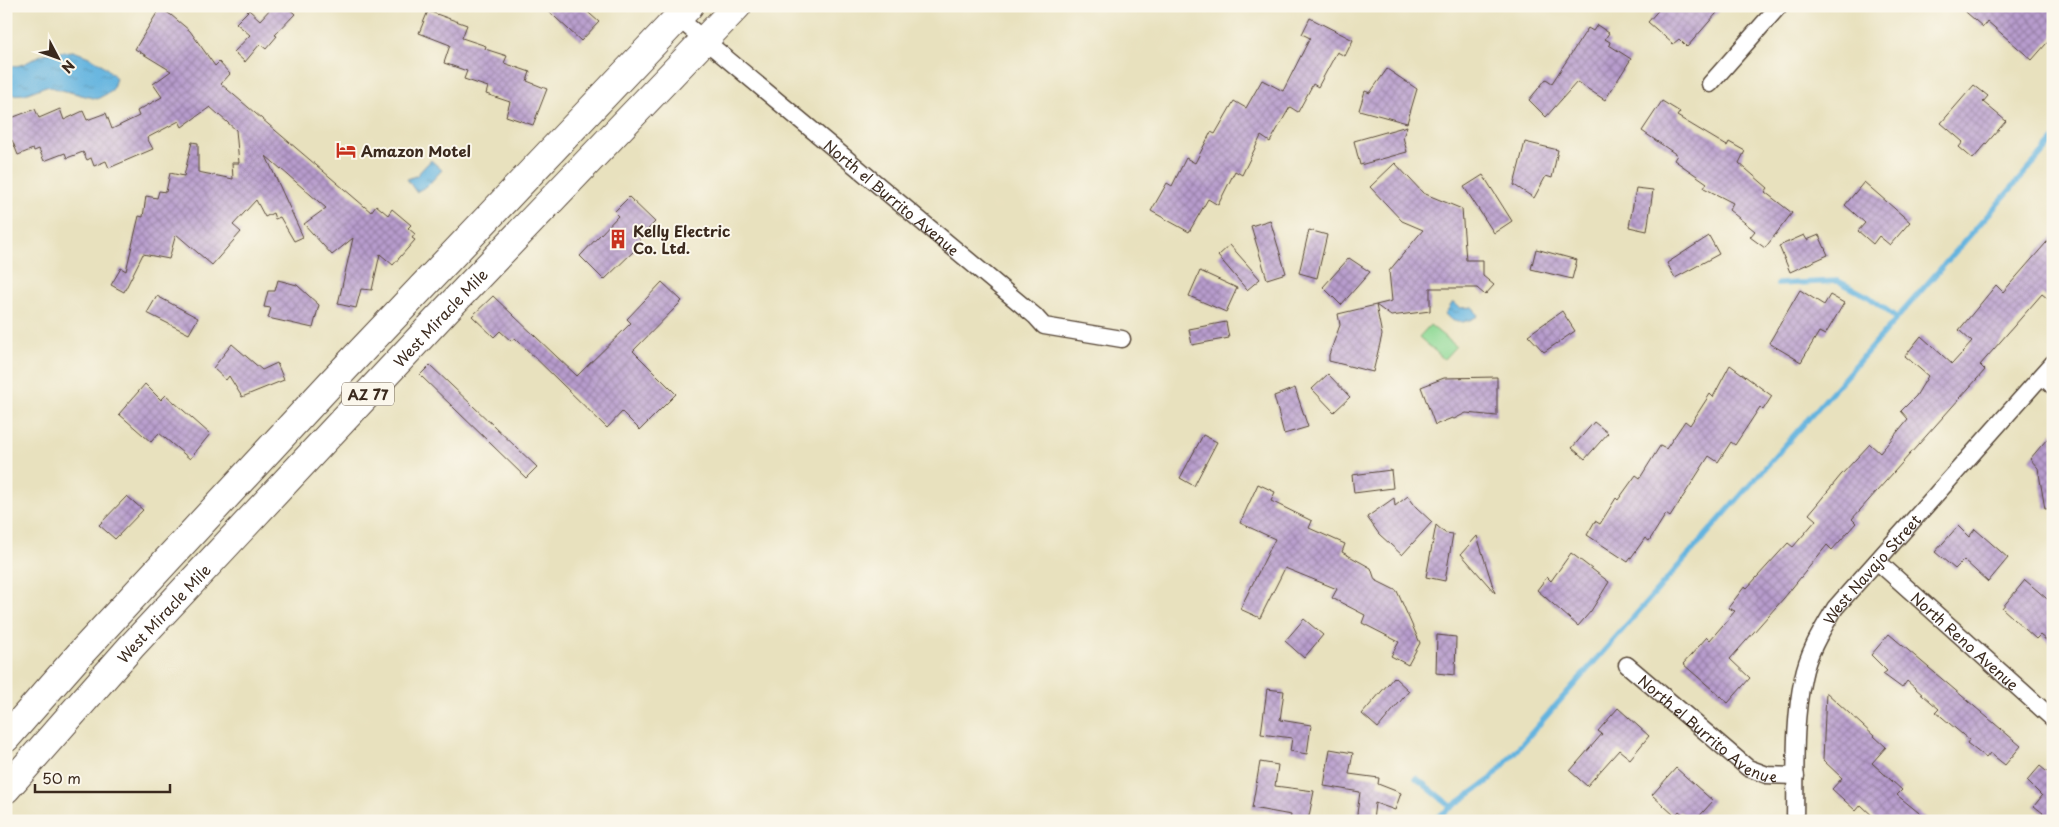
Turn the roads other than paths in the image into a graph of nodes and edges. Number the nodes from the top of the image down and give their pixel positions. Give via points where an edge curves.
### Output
1 (737, 6) edge
2 (1779, 6) edge
3 (684, 12) edge
4 (704, 41) junction
5 (1710, 84) dead end
6 (437, 271) junction
7 (1122, 339) dead end
8 (2053, 363) edge
9 (2047, 381) edge
10 (315, 451) junction
11 (1877, 561) junction
12 (1627, 665) dead end
13 (2053, 719) edge
14 (6, 738) edge
15 (1796, 776) junction
16 (6, 789) edge
17 (1795, 821) edge

1 - 4 highway, West Miracle Mile / AZ 77
2 - 5 street
3 - 4 street, North el Burrito Avenue
3 - 6 highway, AZ 77
4 - 7 street, North el Burrito Avenue via 1044,326
4 - 10 highway, West Miracle Mile / AZ 77
6 - 10 highway via 434,292 319,417 310,438
6 - 14 highway, AZ 77 via 90,643
8 - 9 street, West Navajo Street
9 - 11 street, West Navajo Street
10 - 16 highway, West Miracle Mile / AZ 77 via 124,654
11 - 13 street, North Reno Avenue
11 - 15 street, West Navajo Street via 1835,608 1816,639 1803,677
12 - 15 street, North el Burrito Avenue via 1748,768 1767,775
15 - 17 street, West Navajo Street

